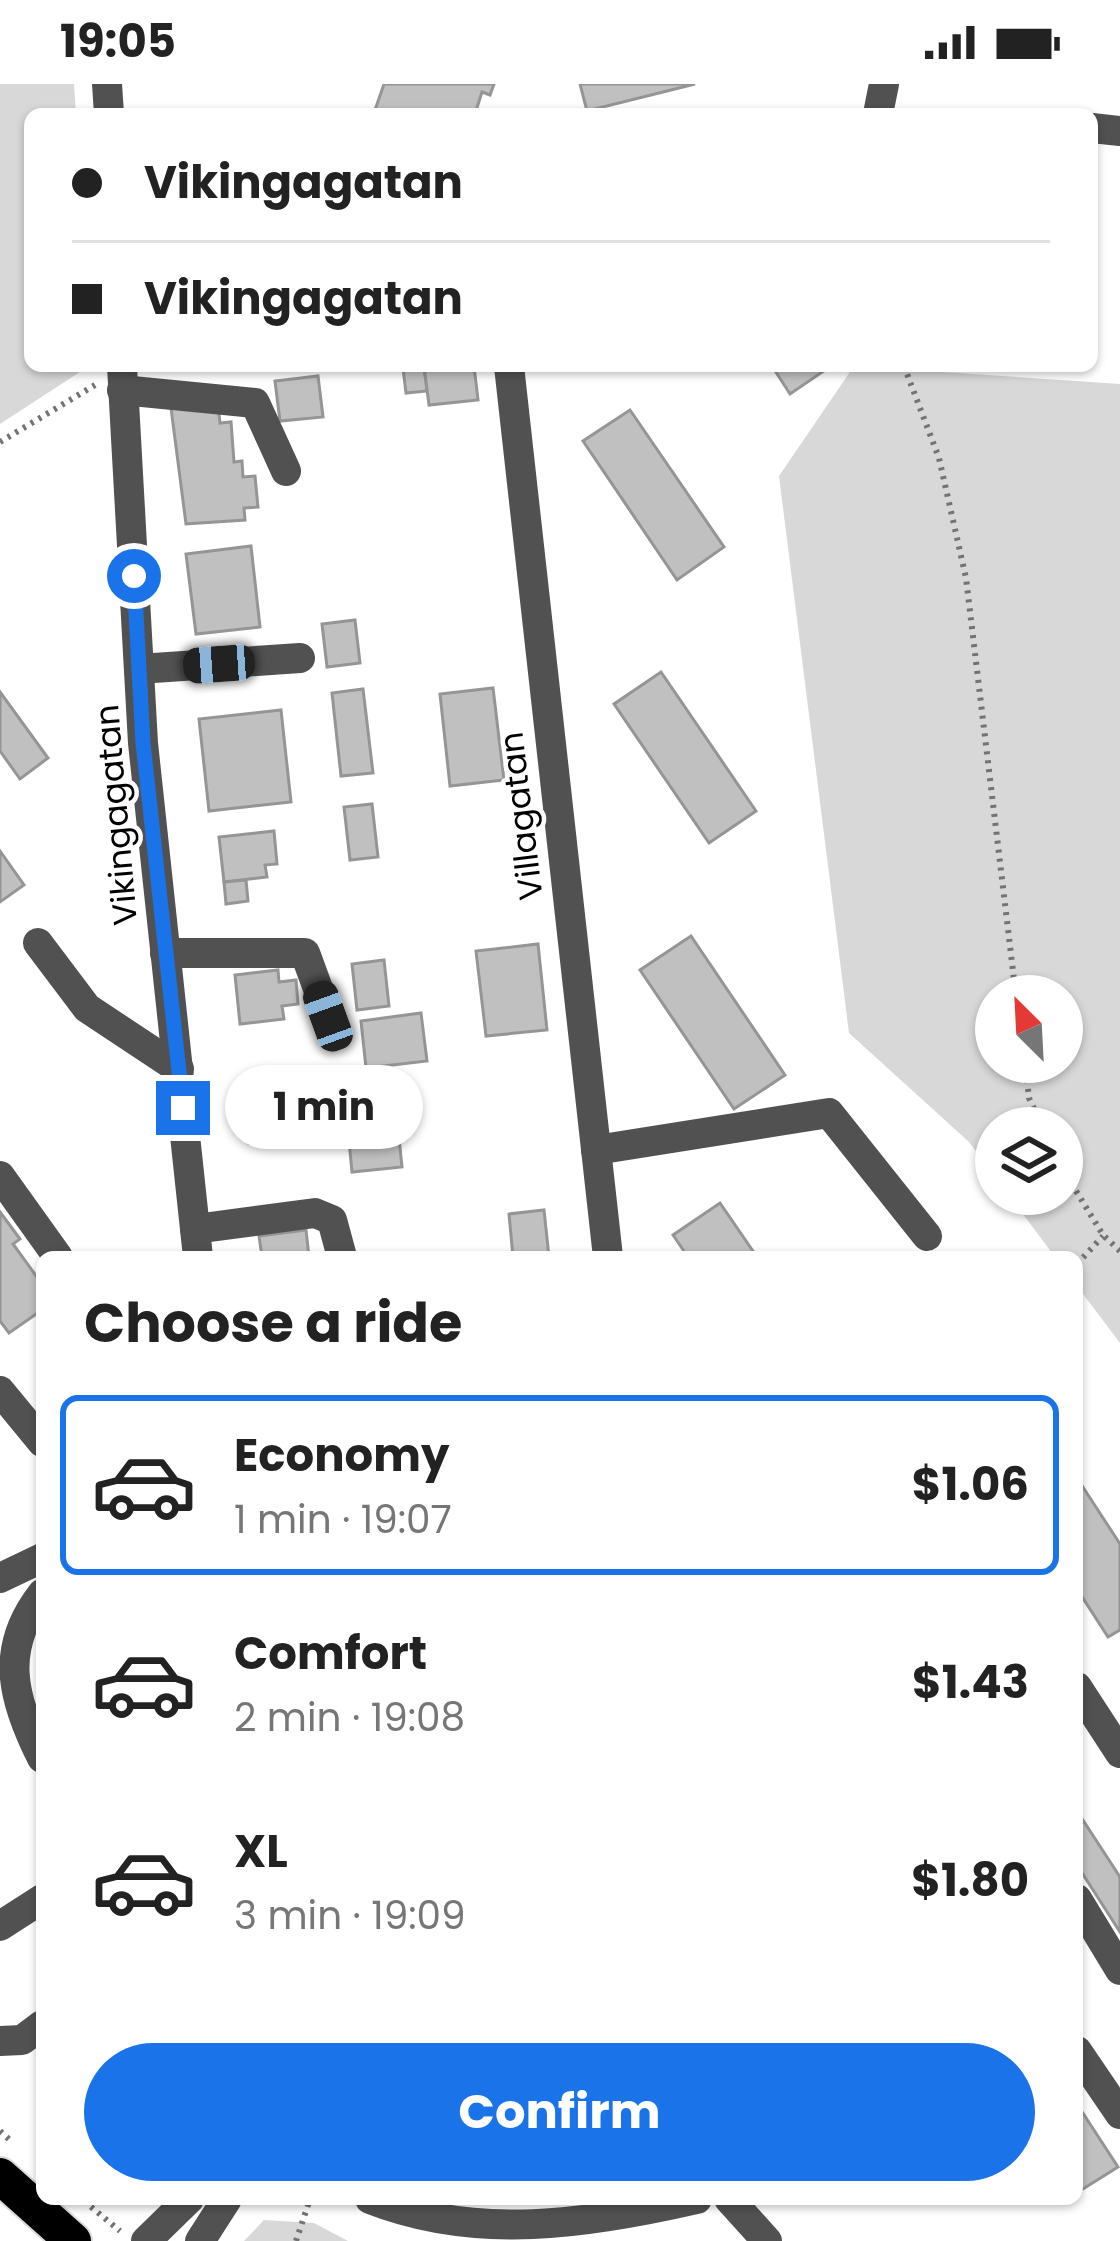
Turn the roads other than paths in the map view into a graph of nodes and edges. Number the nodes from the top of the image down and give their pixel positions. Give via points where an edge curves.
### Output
1 (509, 372) edge
2 (122, 375) edge
3 (286, 471) dead end
4 (300, 658) dead end
5 (139, 669) junction
6 (38, 943) dead end
7 (165, 953) junction
8 (328, 1016) dead end
9 (178, 1069) junction
10 (596, 1150) junction
11 (0, 1176) edge
12 (927, 1236) dead end
13 (196, 1243) edge
14 (54, 1251) edge
15 (340, 1251) edge
16 (607, 1251) edge
17 (0, 1391) edge
18 (36, 1435) edge
19 (36, 1561) edge
20 (0, 1578) edge
21 (36, 1601) edge
22 (1083, 1696) edge
23 (36, 1746) edge
24 (1120, 1753) edge
25 (36, 1903) edge
26 (1083, 1909) edge
27 (0, 1926) edge
28 (1120, 1970) edge
29 (36, 2030) edge
30 (0, 2041) edge
31 (1083, 2060) edge
32 (1120, 2114) edge
33 (0, 2176) edge
34 (184, 2205) edge
35 (223, 2205) edge
36 (385, 2205) edge
37 (667, 2205) edge
38 (734, 2205) edge
39 (73, 2241) edge
40 (146, 2241) edge
41 (200, 2241) edge
42 (767, 2241) edge

1 - 10 street, Villagatan
2 - 3 street via 255,403
2 - 5 street, Vikingagatan
4 - 5 street
5 - 7 street, Vikingagatan
6 - 9 street via 87,1008
7 - 8 street via 305,953
7 - 9 street, Vikingagatan
9 - 13 street, Vikingagatan
10 - 12 street via 829,1113
10 - 16 street, Villagatan
11 - 14 street
13 - 15 street via 315,1213 332,1220
17 - 18 street
19 - 20 street
21 - 23 street via 14,1628 4,1663
22 - 24 street
25 - 27 street
26 - 28 street
29 - 30 street
31 - 32 street
33 - 39 highway
34 - 40 street
35 - 41 street
36 - 37 street via 476,2227
38 - 42 street

